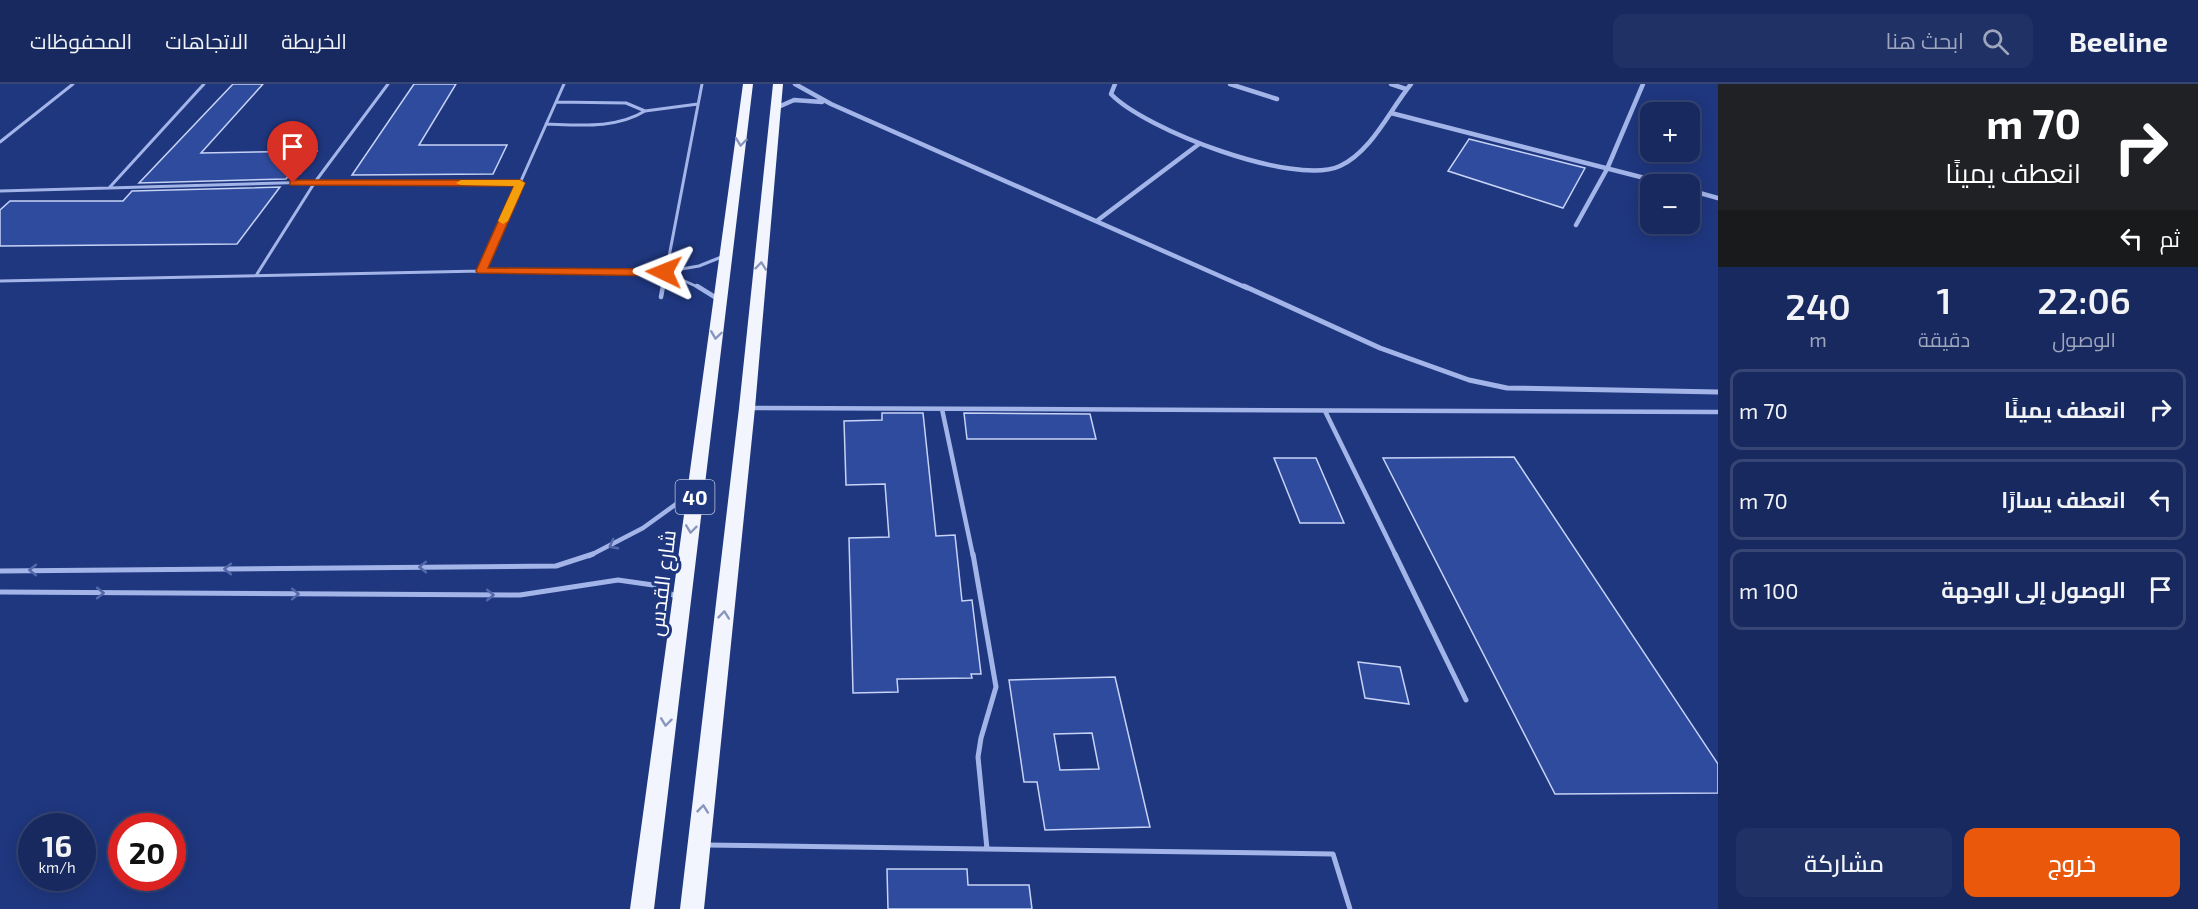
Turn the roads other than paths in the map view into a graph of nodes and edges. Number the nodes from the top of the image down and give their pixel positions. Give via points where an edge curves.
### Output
1 (73, 84) edge
2 (204, 84) edge
3 (388, 84) edge
4 (564, 84) edge
5 (702, 84) edge
6 (748, 84) edge
7 (778, 84) edge
8 (795, 84) edge
9 (1115, 84) edge
10 (1230, 84) edge
11 (1390, 84) edge
12 (1411, 84) edge
13 (1643, 84) edge
14 (1406, 89) junction
15 (1277, 99) dead end
16 (556, 102) junction
17 (698, 104) junction
18 (831, 104) junction
19 (776, 108) junction
20 (645, 111) junction
21 (1391, 113) junction
22 (546, 124) junction
23 (0, 142) edge
24 (1199, 144) junction
25 (1607, 169) junction
26 (1640, 177) edge
27 (315, 182) junction
28 (520, 183) junction
29 (109, 188) junction
30 (0, 191) edge
31 (1700, 193) edge
32 (1718, 198) edge
33 (1098, 220) junction
34 (1576, 225) dead end
35 (728, 254) junction
36 (481, 271) junction
37 (664, 272) junction
38 (257, 274) junction
39 (0, 281) edge
40 (661, 297) dead end
41 (721, 301) junction
42 (1718, 392) edge
43 (747, 408) junction
44 (942, 409) junction
45 (1324, 411) junction
46 (1718, 412) edge
47 (696, 488) junction
48 (0, 570) edge
49 (0, 592) edge
50 (682, 600) junction
51 (1466, 700) dead end
52 (699, 845) junction
53 (987, 849) junction
54 (642, 909) edge
55 (692, 909) edge
56 (1350, 909) edge

1 - 23 lane
2 - 29 lane
3 - 27 lane
4 - 16 lane
5 - 17 lane
6 -> 35 highway, شارع القدس / 40
7 - 19 highway, 40
8 - 18 street
9 - 24 street via 1111,93 1122,107
10 - 15 street
11 - 14 street
12 - 14 street
13 - 25 street
14 - 21 street
16 - 20 lane via 626,104
16 - 22 lane
17 - 20 lane
17 - 37 lane
18 - 19 street via 801,99
18 - 33 street
43 -> 19 highway, 40
20 - 22 lane via 635,119 619,122
21 - 24 street via 1348,161 1324,170 1285,168
21 - 25 street
22 - 28 lane
24 - 33 street
25 - 26 street
25 - 34 street
27 - 28 lane
27 - 29 lane
27 - 38 lane
28 - 36 lane
29 - 30 lane
31 - 32 street
33 - 42 street via 1380,348 1469,380 1507,388
35 - 37 lane via 699,266
35 - 41 highway, شارع القدس / 40
36 - 37 lane
36 - 38 lane
37 - 40 lane
37 - 41 lane
38 - 39 lane
41 -> 47 highway, شارع القدس / 40
43 - 44 lane
52 -> 43 highway, 40
44 - 45 lane
44 - 53 lane via 980,587 996,687 979,748
45 - 46 lane
45 - 51 lane
47 -> 48 lane via 662,516 622,540 578,561 556,566
47 -> 50 highway, شارع القدس / 40
49 -> 50 lane via 520,595 618,580 653,585
50 -> 54 highway, شارع القدس / 40
52 - 53 lane
52 - 55 highway, 40
53 - 56 lane via 1333,855

